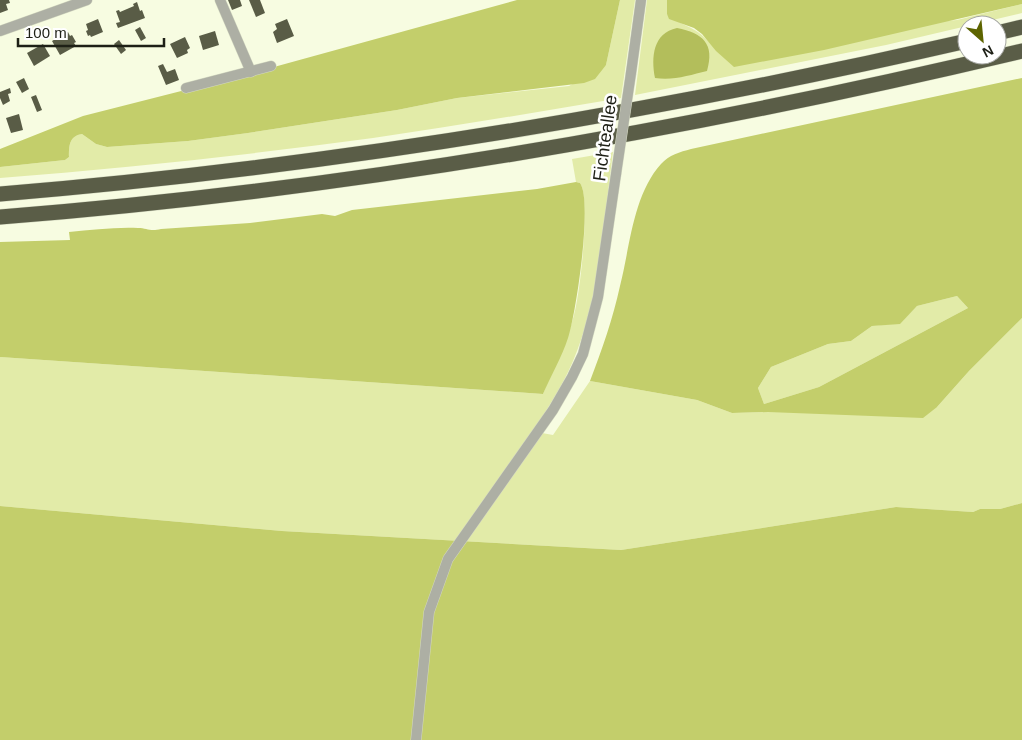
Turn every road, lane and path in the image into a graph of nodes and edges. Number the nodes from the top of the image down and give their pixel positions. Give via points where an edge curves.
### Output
1 (87, 0) edge
2 (220, 0) edge
3 (641, 0) edge
4 (1022, 28) edge
5 (0, 31) edge
6 (1007, 32) edge
7 (957, 42) edge
8 (1022, 52) edge
9 (271, 66) dead end
10 (251, 72) junction
11 (186, 88) dead end
12 (0, 194) edge
13 (0, 217) edge
14 (416, 740) edge

1 - 5 street
2 - 10 street
3 - 14 street, Fichteallee, bridge via 601,281 583,354 553,410 448,559 429,612
4 - 6 highway
7 - 12 highway via 746,89 489,134 238,170
8 - 13 highway via 759,110 514,154 284,187
9 - 10 street
10 - 11 street

